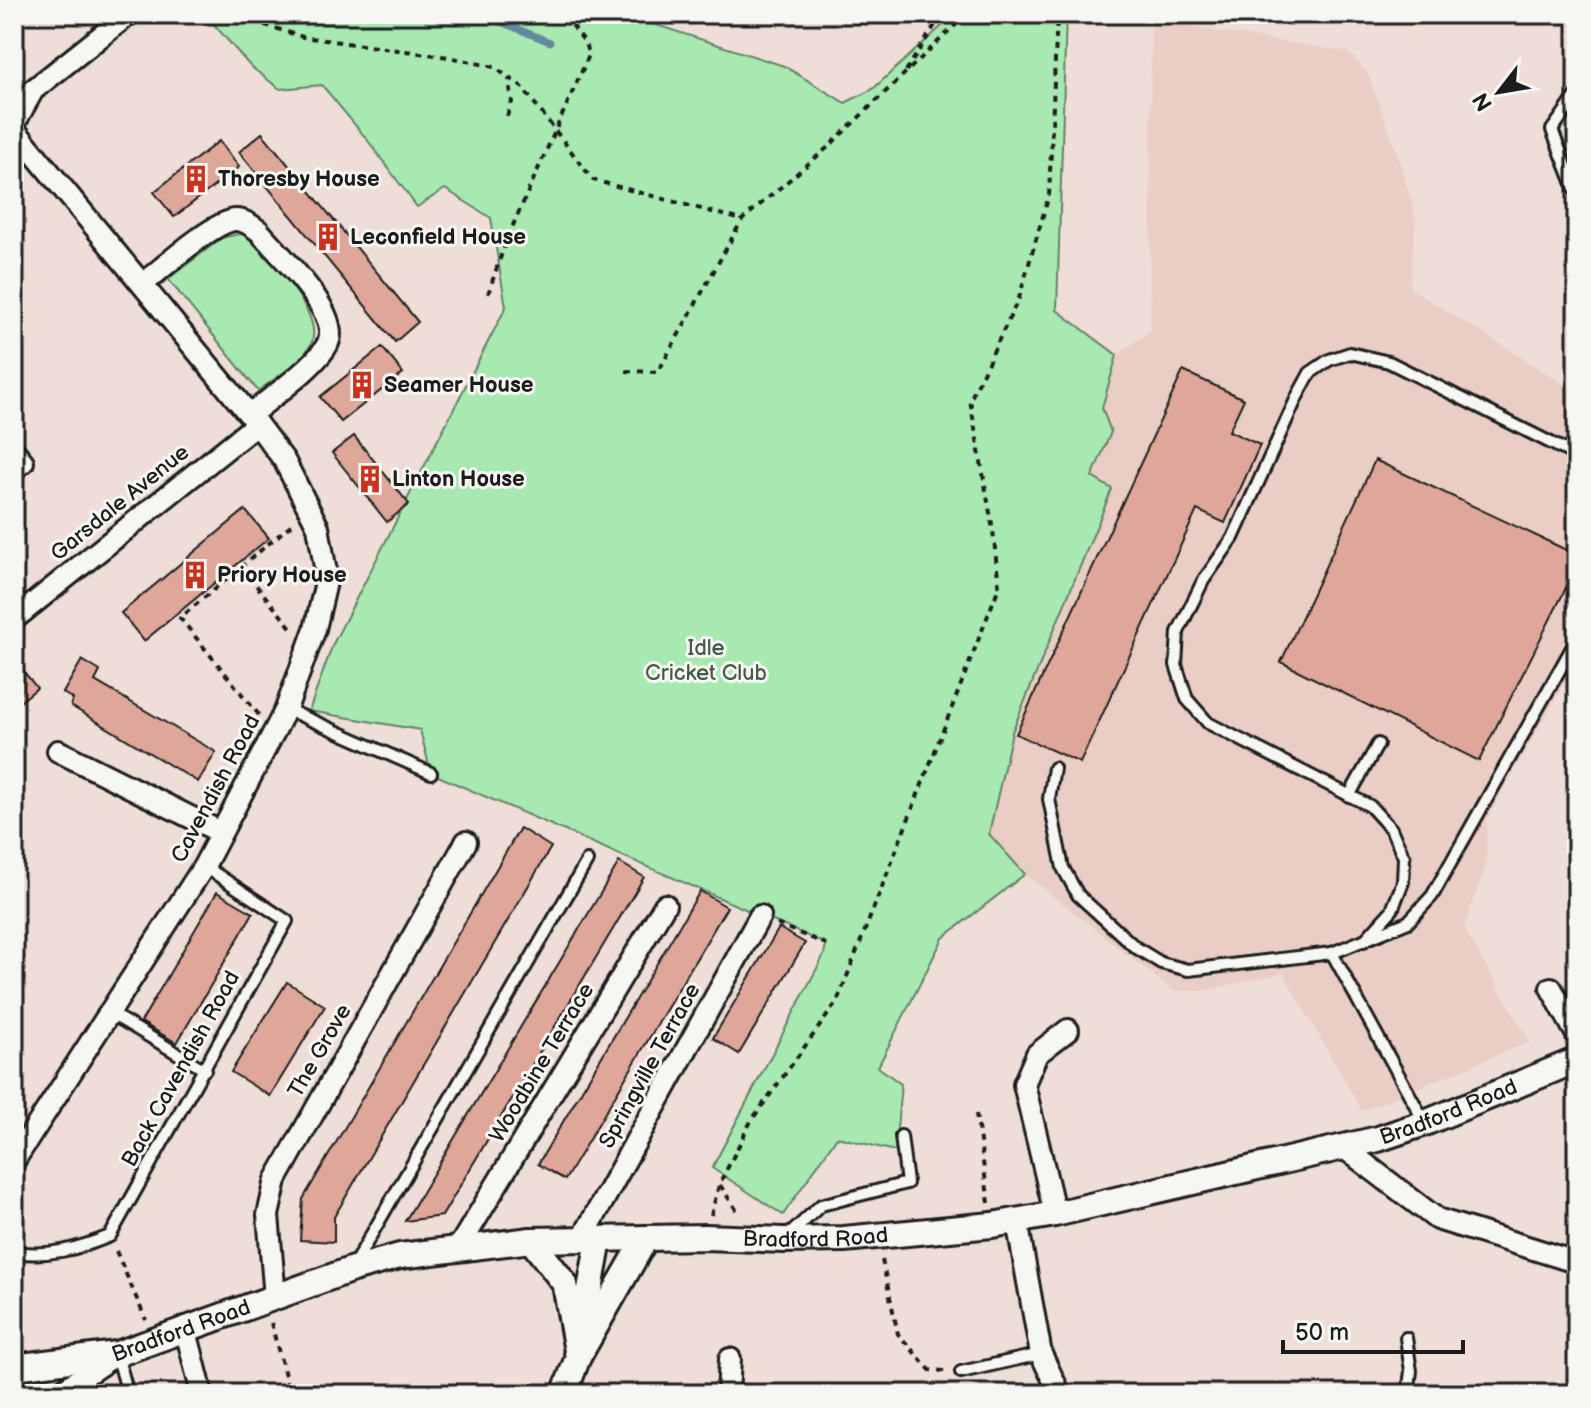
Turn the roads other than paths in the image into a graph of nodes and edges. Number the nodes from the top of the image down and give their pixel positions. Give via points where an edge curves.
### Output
1 (129, 14) edge
2 (1577, 95) edge
3 (14, 126) edge
4 (1577, 194) edge
5 (143, 284) junction
6 (253, 419) junction
7 (1577, 456) edge
8 (14, 619) edge
9 (1577, 639) edge
10 (286, 709) junction
11 (1378, 744) dead end
12 (58, 751) dead end
13 (1054, 768) dead end
14 (431, 773) dead end
15 (1349, 796) junction
16 (220, 832) junction
17 (466, 842) dead end
18 (587, 861) dead end
19 (204, 866) junction
20 (665, 905) dead end
21 (760, 916) road end
22 (1364, 941) junction
23 (1332, 953) junction
24 (1551, 988) dead end
25 (110, 1013) junction
26 (1068, 1030) dead end
27 (1577, 1035) edge
28 (1577, 1060) edge
29 (205, 1070) junction
30 (1425, 1123) junction
31 (901, 1136) dead end
32 (1343, 1147) junction
33 (14, 1161) edge
34 (1055, 1214) junction
35 (1017, 1221) junction
36 (646, 1238) junction
37 (531, 1240) junction
38 (591, 1240) junction
39 (784, 1240) junction
40 (459, 1247) junction
41 (14, 1252) edge
42 (1569, 1260) dead end
43 (353, 1269) junction
44 (270, 1299) junction
45 (185, 1327) junction
46 (1406, 1338) dead end
47 (117, 1354) junction
48 (1041, 1354) junction
49 (578, 1357) junction
50 (730, 1359) dead end
51 (14, 1367) edge
52 (961, 1372) road end
53 (62, 1392) edge
54 (128, 1394) edge
55 (202, 1394) edge
56 (564, 1394) edge
57 (728, 1394) edge
58 (1060, 1394) edge
59 (1408, 1394) edge

1 - 3 street via 33,90
2 - 4 lane via 1552,130
3 - 5 street, Cavendish Road
5 - 6 street, Cavendish Road
5 - 6 street via 208,232 233,220 259,231 322,305 331,327 328,342
6 - 8 street, Garsdale Avenue
6 - 10 street, Cavendish Road via 284,460 318,527 327,578
7 - 15 lane via 1389,362 1350,353 1310,373 1233,538 1203,581 1178,632 1176,665 1187,699 1208,723
9 - 22 lane via 1432,896 1408,922
10 - 14 lane
10 - 16 street, Cavendish Road
11 - 15 lane
12 - 16 street
13 - 23 lane via 1049,799 1063,868 1078,895 1135,947 1161,963 1188,970
15 - 22 lane via 1370,806 1391,829 1404,857 1403,882 1392,910
16 - 19 street, Cavendish Road
17 - 44 street, The Grove via 276,1180 268,1215
18 - 43 lane
19 - 25 street, Cavendish Road
19 - 29 lane, Back Cavendish Road via 287,921
20 - 40 street, Woodbine Terrace
21 - 38 street, Springville Terrace
22 - 23 lane
23 - 30 lane
24 - 27 street
25 - 29 lane
25 - 33 street, Cavendish Road
26 - 34 street via 1037,1054 1024,1084
28 - 30 street, Bradford Road
29 - 41 lane, Back Cavendish Road via 110,1236 79,1249
30 - 32 street, Bradford Road
31 - 39 lane via 907,1183 821,1205
32 - 34 street, Bradford Road
32 - 42 street via 1437,1219
34 - 35 street, Bradford Road
35 - 39 street, Bradford Road
35 - 48 street
36 - 38 street, Bradford Road
36 - 39 street, Bradford Road
36 - 49 street
37 - 38 street, Bradford Road
37 - 40 street, Bradford Road
37 - 49 street via 565,1284
38 - 49 street
40 - 43 street, Bradford Road
43 - 44 street, Bradford Road
44 - 45 street, Bradford Road
45 - 47 street, Bradford Road
45 - 55 street
46 - 59 lane
47 - 51 street
47 - 53 street, Bradford Road
47 - 54 lane
48 - 52 lane
48 - 58 street
49 - 56 street
50 - 57 street

